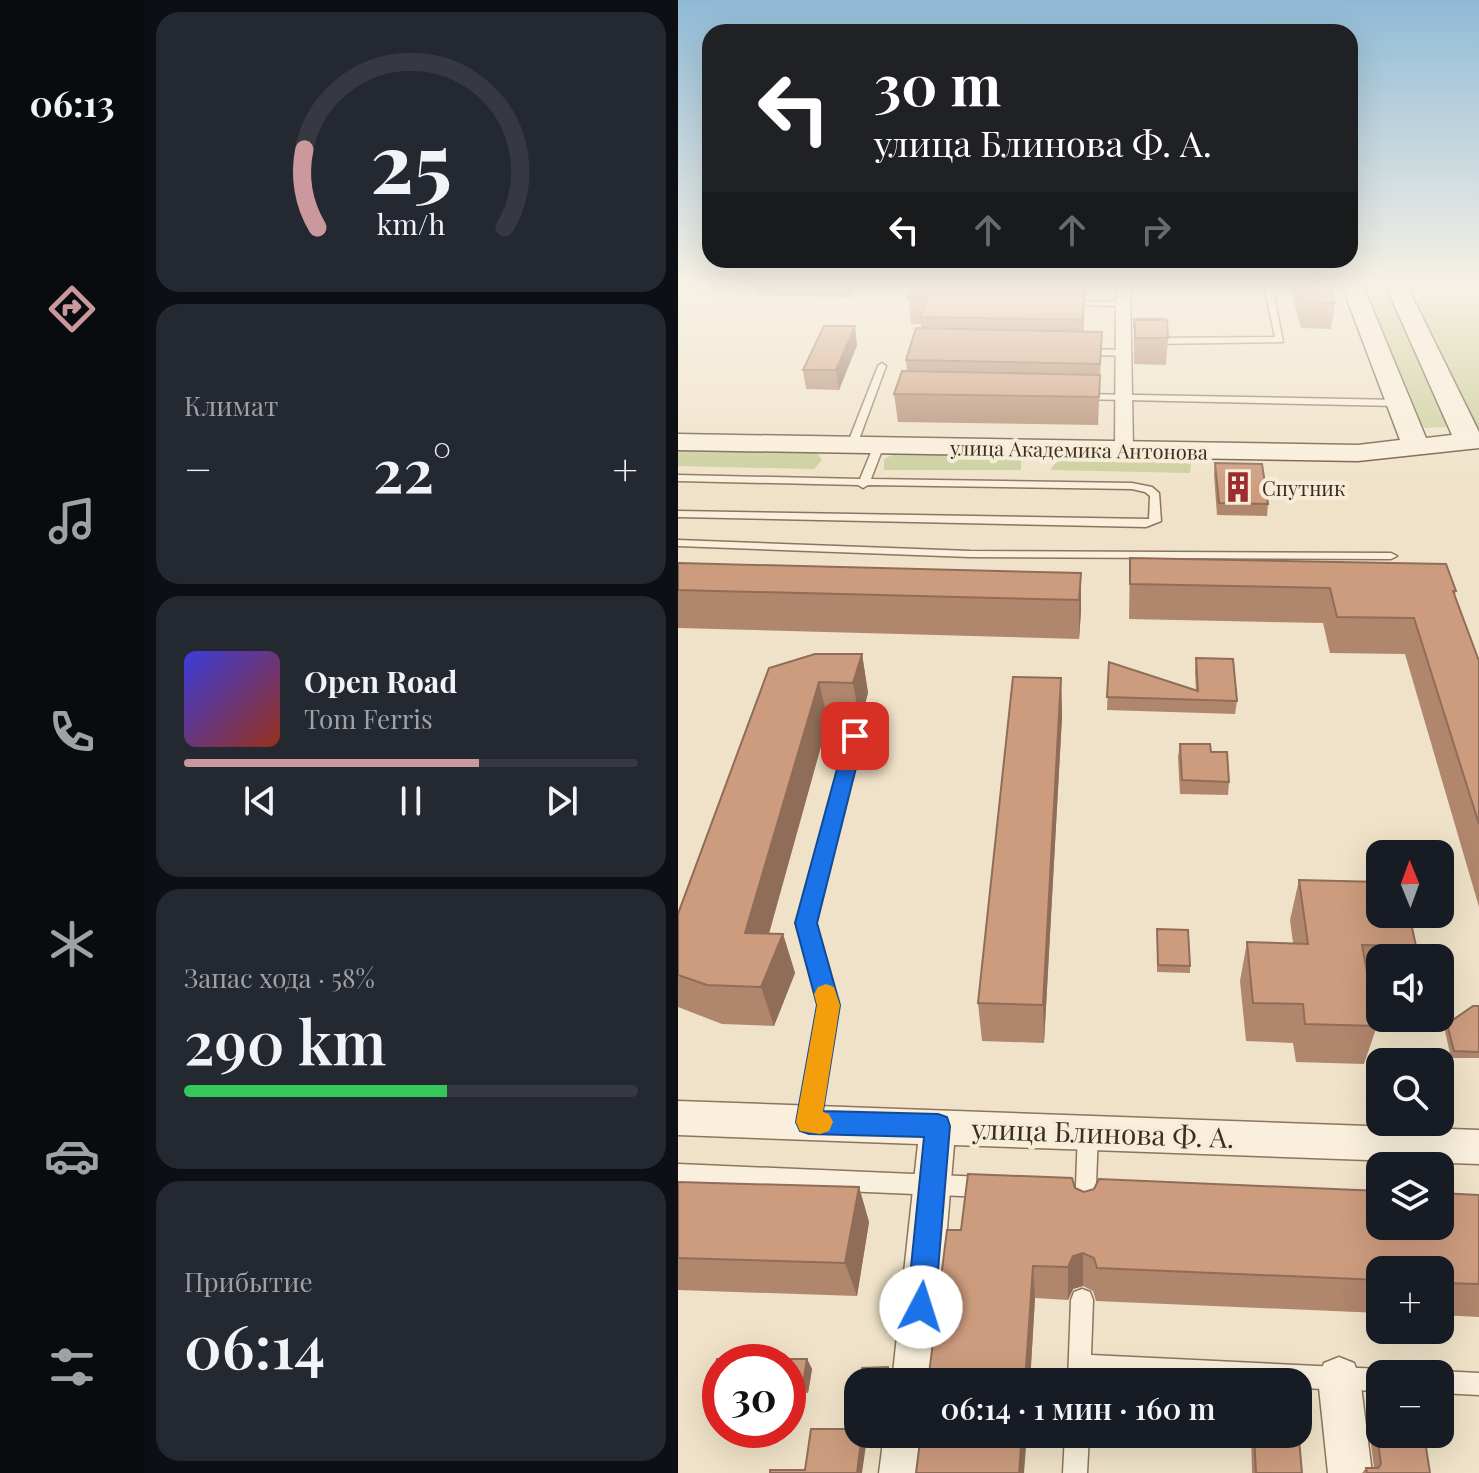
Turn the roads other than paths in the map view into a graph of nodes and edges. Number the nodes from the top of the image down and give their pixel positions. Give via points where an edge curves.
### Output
1 (1123, 355) edge
2 (1379, 355) edge
3 (1431, 355) edge
4 (882, 366) dead end
5 (1079, 397) edge
6 (1125, 398) junction
7 (1398, 403) junction
8 (1473, 440) edge
9 (678, 442) edge
10 (865, 445) junction
11 (1417, 448) junction
12 (1124, 449) junction
13 (678, 478) edge
14 (863, 485) junction
15 (678, 514) edge
16 (678, 543) edge
17 (1391, 556) dead end
18 (855, 736) dead end
19 (678, 1118) edge
20 (809, 1122) junction
21 (938, 1126) junction
22 (1088, 1131) junction
23 (1479, 1147) edge
24 (678, 1174) edge
25 (932, 1184) junction
26 (1009, 1188) edge
27 (1085, 1214) edge
28 (1082, 1300) dead end
29 (914, 1368) edge
30 (1079, 1368) edge
31 (1312, 1378) edge
32 (1360, 1379) edge
33 (1454, 1383) edge
34 (1479, 1384) edge
35 (904, 1448) edge
36 (1076, 1448) edge
37 (901, 1473) edge
38 (1075, 1473) edge
39 (1350, 1473) edge

1 - 6 street
2 - 7 street
3 - 8 street
4 - 10 lane
5 - 6 lane
6 - 7 lane
6 - 12 street
7 - 11 street
8 - 11 street, улица Академика Антонова
9 - 10 street, улица Академика Антонова
10 - 12 street, улица Академика Антонова
10 - 14 lane
11 - 12 street, улица Академика Антонова via 1358,453
13 - 14 lane
14 - 15 lane via 1132,486 1155,495 1155,521
16 - 17 lane via 970,554
18 - 20 lane via 806,923 829,1005
19 - 20 street, улица Блинова Ф. А.
20 - 21 street, улица Блинова Ф. А.
21 - 22 street, улица Блинова Ф. А.
21 - 25 street
22 - 23 street, улица Блинова Ф. А.
22 - 27 lane
24 - 25 lane
25 - 26 lane
25 - 29 street
28 - 30 lane
31 - 32 lane
32 - 39 street
33 - 34 lane
35 - 37 street
36 - 38 lane

